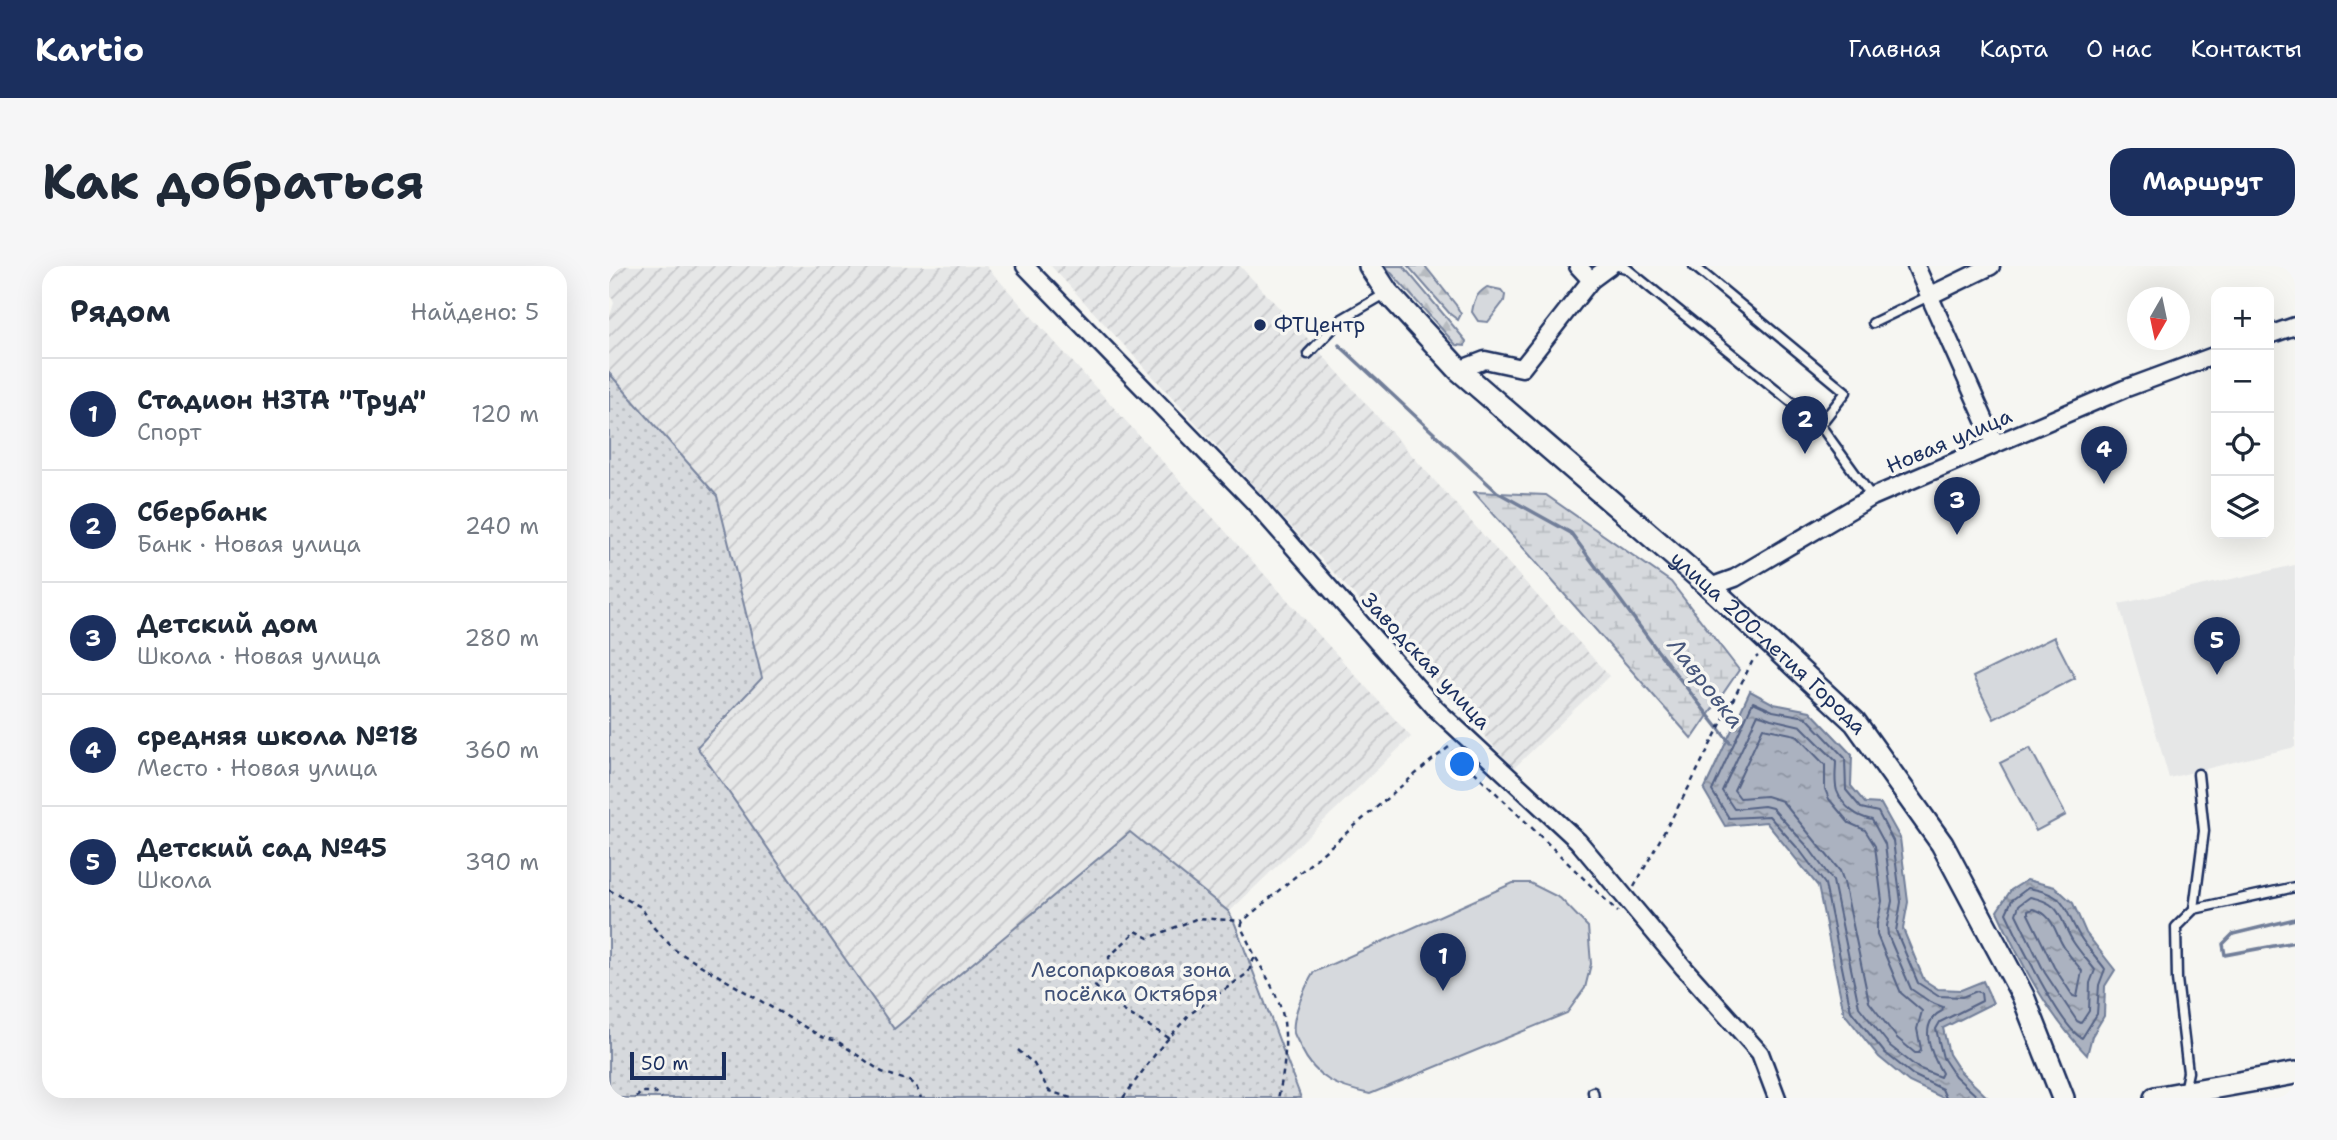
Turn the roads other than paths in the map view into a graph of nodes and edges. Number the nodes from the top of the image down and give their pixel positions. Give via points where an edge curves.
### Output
1 (1024, 266) edge
2 (1370, 266) edge
3 (1578, 266) edge
4 (1610, 266) edge
5 (1618, 266) edge
6 (1694, 266) edge
7 (1916, 266) edge
8 (1991, 266) edge
9 (1591, 280) junction
10 (1387, 292) junction
11 (1929, 296) junction
12 (1873, 323) dead end
13 (2295, 326) edge
14 (2274, 333) edge
15 (1308, 354) dead end
16 (2211, 357) edge
17 (1459, 370) junction
18 (1820, 425) junction
19 (1995, 443) junction
20 (1872, 497) junction
21 (1710, 587) junction
22 (2198, 774) dead end
23 (2295, 887) edge
24 (2194, 909) junction
25 (2295, 1073) edge
26 (2183, 1095) edge
27 (1777, 1098) edge
28 (2063, 1098) edge
29 (2155, 1098) edge

1 - 27 street, Заводская улица via 1254,502 1436,709 1578,841 1760,1054
2 - 10 street, улица 200-летия Города
3 - 9 street
4 - 9 street
5 - 18 lane
6 - 18 lane via 1846,392
7 - 11 street
8 - 11 street
9 - 17 street via 1522,368 1485,360
10 - 15 lane via 1342,319
10 - 17 street, улица 200-летия Города
11 - 12 lane
11 - 19 street
13 - 14 street
16 - 19 street, Новая улица
17 - 21 street, улица 200-летия Города
18 - 20 lane
19 - 20 street, Новая улица
20 - 21 street, Новая улица via 1735,578
21 - 28 street, улица 200-летия Города via 1854,722 1943,844 2024,996
22 - 24 lane via 2204,831
23 - 24 lane
24 - 26 lane via 2176,927 2188,1072
25 - 26 street
26 - 29 street

